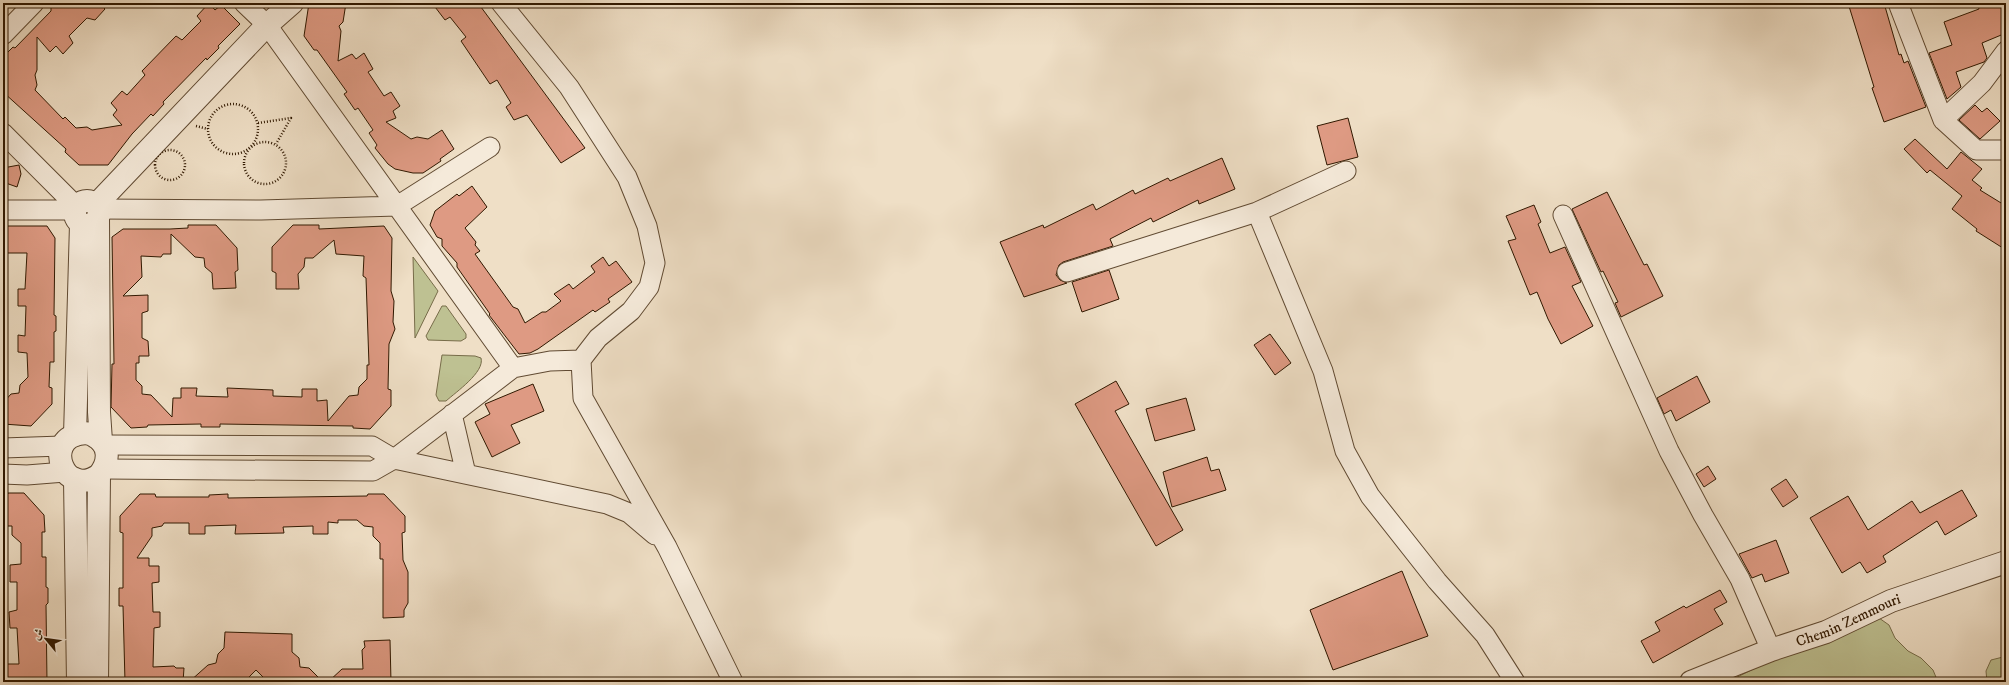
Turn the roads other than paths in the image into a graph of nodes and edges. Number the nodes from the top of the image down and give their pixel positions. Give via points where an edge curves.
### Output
1 (34, 3) edge
2 (244, 3) edge
3 (292, 3) edge
4 (501, 3) edge
5 (1898, 3) edge
6 (267, 25) junction
7 (3, 35) edge
8 (2006, 51) edge
9 (2006, 78) edge
10 (1982, 83) junction
11 (1943, 120) junction
12 (3, 134) edge
13 (490, 147) dead end
14 (2006, 150) edge
15 (1346, 171) dead end
16 (397, 206) junction
17 (3, 210) edge
18 (87, 212) junction
19 (1257, 212) junction
20 (1563, 215) dead end
21 (1067, 272) dead end
22 (581, 360) junction
23 (514, 368) junction
24 (452, 414) junction
25 (68, 440) junction
26 (103, 443) junction
27 (3, 448) edge
28 (394, 459) junction
29 (102, 472) junction
30 (3, 474) edge
31 (466, 474) junction
32 (70, 476) junction
33 (667, 546) junction
34 (2006, 562) edge
35 (1771, 650) junction
36 (78, 682) edge
37 (97, 682) edge
38 (734, 682) edge
39 (1515, 682) edge
40 (1691, 682) edge

1 - 7 street
2 - 6 street
3 - 6 street
4 - 22 street via 569,87 627,177 647,226 655,263 649,287 631,311 598,338
5 - 11 street
6 - 16 street
6 - 18 street
8 - 10 street
9 - 10 street
10 - 11 street
11 - 14 street via 1976,150
12 - 18 street
13 - 16 street
15 - 19 street
16 - 18 street
16 - 23 street
17 - 18 street
18 - 25 street
18 - 26 street
19 - 21 street
19 - 39 street via 1323,371 1346,451 1370,496 1437,581 1485,635
20 - 35 street via 1669,451 1740,579
22 - 23 street via 550,361
22 - 33 street via 583,398
23 - 24 street
24 - 28 street
24 - 31 street
25 - 26 street via 89,434
25 - 27 street
25 - 32 street via 60,459
26 - 28 street via 372,446
26 - 29 street via 108,457
28 - 29 street via 373,471
28 - 31 street
29 - 32 street via 88,480
29 - 37 street
30 - 32 street
31 - 33 street via 607,504 629,513
32 - 36 street
33 - 38 street
34 - 35 street, Chemin Zemmouri via 1891,601 1826,632
35 - 40 street, Chemin Zemmouri

